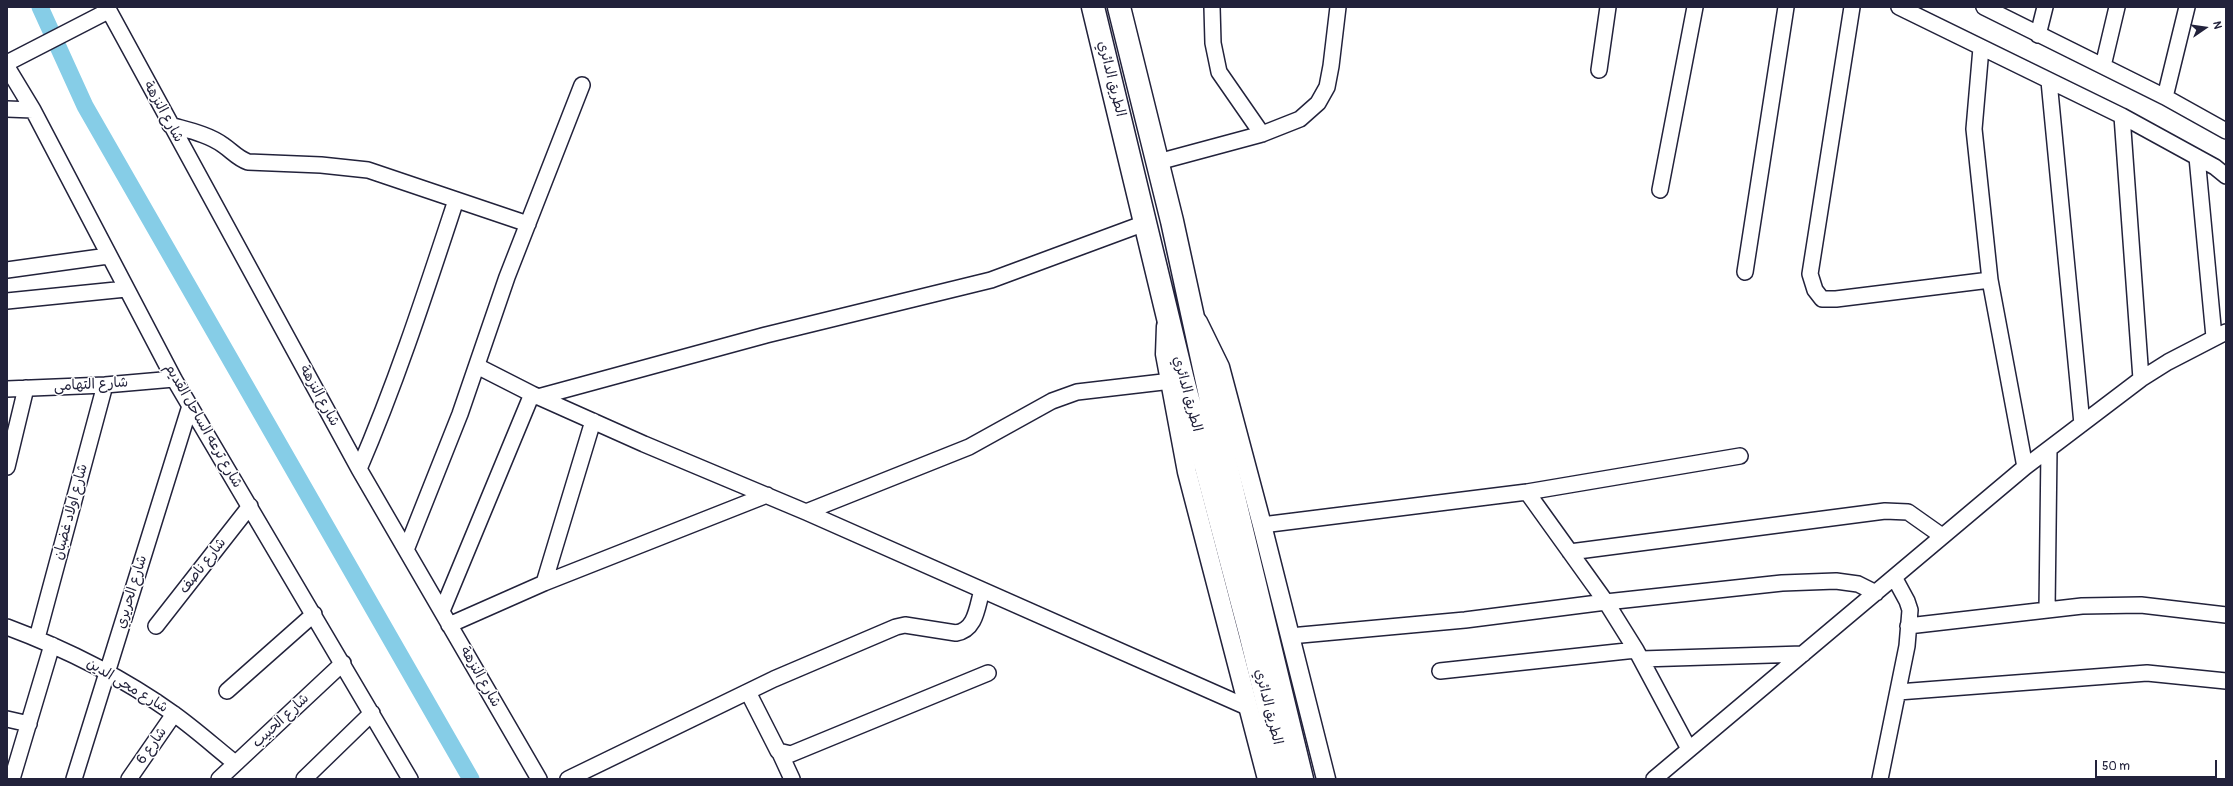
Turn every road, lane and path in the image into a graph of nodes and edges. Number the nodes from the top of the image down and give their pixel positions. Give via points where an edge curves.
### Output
1 (1093, 7) edge
2 (1119, 7) edge
3 (1212, 7) edge
4 (1338, 7) edge
5 (1608, 7) edge
6 (1695, 7) edge
7 (1786, 7) edge
8 (1852, 7) edge
9 (1899, 7) edge
10 (1984, 7) edge
11 (2045, 7) edge
12 (2118, 7) edge
13 (2187, 7) edge
14 (108, 9) edge
15 (2038, 35) junction
16 (1981, 48) junction
17 (7, 63) edge
18 (2104, 66) junction
19 (7, 67) edge
20 (1599, 70) dead end
21 (2049, 81) junction
22 (582, 85) dead end
23 (2165, 97) junction
24 (7, 109) edge
25 (33, 110) junction
26 (2122, 116) junction
27 (170, 125) junction
28 (2226, 131) edge
29 (1262, 134) junction
30 (2197, 157) junction
31 (1158, 162) junction
32 (2226, 176) edge
33 (1660, 190) dead end
34 (456, 200) junction
35 (1145, 223) junction
36 (528, 224) junction
37 (108, 256) junction
38 (7, 270) edge
39 (1745, 272) dead end
40 (1990, 280) junction
41 (126, 289) junction
42 (7, 301) edge
43 (1191, 311) junction
44 (2220, 335) edge
45 (477, 366) junction
46 (174, 379) junction
47 (2141, 379) junction
48 (1176, 380) junction
49 (105, 385) junction
50 (26, 388) junction
51 (7, 389) edge
52 (535, 395) junction
53 (190, 406) junction
54 (1203, 415) junction
55 (593, 421) junction
56 (2082, 424) junction
57 (2049, 449) junction
58 (1740, 456) dead end
59 (7, 467) edge
60 (2025, 467) junction
61 (359, 469) junction
62 (1527, 492) junction
63 (767, 495) junction
64 (250, 506) junction
65 (806, 512) junction
66 (1262, 525) junction
67 (1942, 536) junction
68 (406, 550) junction
69 (1570, 552) junction
70 (1894, 577) junction
71 (544, 583) junction
72 (982, 590) junction
73 (1876, 593) junction
74 (1606, 602) junction
75 (2046, 610) junction
76 (442, 611) junction
77 (314, 614) junction
78 (2226, 615) edge
79 (450, 625) junction
80 (156, 626) dead end
81 (1908, 626) junction
82 (7, 627) edge
83 (1290, 636) junction
84 (37, 638) junction
85 (52, 645) junction
86 (1638, 654) junction
87 (1803, 654) junction
88 (343, 663) junction
89 (1440, 671) dead end
90 (108, 672) junction
91 (988, 673) dead end
92 (2226, 681) edge
93 (227, 691) dead end
94 (748, 692) junction
95 (1898, 692) junction
96 (1249, 708) junction
97 (372, 712) junction
98 (174, 714) junction
99 (7, 718) edge
100 (29, 724) junction
101 (1689, 749) junction
102 (780, 753) junction
103 (235, 763) junction
104 (12, 779) edge
105 (74, 779) edge
106 (129, 779) edge
107 (219, 779) edge
108 (304, 779) edge
109 (410, 779) edge
110 (540, 779) edge
111 (568, 779) edge
112 (792, 779) edge
113 (1267, 779) edge
114 (1286, 779) edge
115 (1302, 779) edge
116 (1326, 779) edge
117 (1654, 779) edge
118 (1880, 779) edge

1 - 35 highway, الطريق الدائري
2 - 31 highway, الطريق الدائري
3 - 29 street via 1213,43 1219,72
4 - 29 street via 1327,87 1318,103 1300,119
5 - 20 street
6 - 33 street
7 - 39 street
8 - 40 street via 1810,274 1814,290 1822,299 1836,299
9 - 16 street
10 - 15 street
11 - 15 street
12 - 18 street
13 - 23 street
14 - 17 street
14 - 27 street, شارع النزهة
15 - 18 street
16 - 21 street
16 - 40 street via 1974,129
18 - 23 street
19 - 25 street, شارع ترعه الساحل القديم
21 - 26 street
21 - 56 street
22 - 36 street
23 - 28 street
24 - 25 street
25 - 37 street, شارع ترعه الساحل القديم
26 - 30 street
26 - 47 street
27 - 34 street via 210,138 224,145 239,159 248,162 368,170
27 - 61 street, شارع النزهة
29 - 31 street
30 - 32 street
30 - 44 street
31 - 43 highway, الطريق الدائري
34 - 36 street
34 - 61 street via 412,335
35 - 48 highway, الطريق الدائري via 1168,317
35 - 52 street via 991,280
36 - 45 street
37 - 38 street
37 - 41 street, شارع ترعه الساحل القديم
40 - 60 street
41 - 42 street
41 - 46 street, شارع ترعه الساحل القديم
43 - 54 highway, الطريق الدائري
43 - 66 street via 1220,367
44 - 47 street
45 - 52 street
45 - 68 street
46 - 49 street, شارع التهامى
46 - 53 street, شارع ترعه الساحل القديم
47 - 56 street
48 - 54 highway, الطريق الدائري
48 - 65 street via 1103,387 1052,400 969,447
48 - 96 street via 1187,472
49 - 50 street, شارع التهامى
49 - 84 street, شارع اولاد غضبان
50 - 51 street, شارع التهامى
50 - 59 street
52 - 55 street
52 - 76 street
53 - 64 street, شارع ترعه الساحل القديم
53 - 90 street, شارع الحريري
54 - 114 highway, الطريق الدائري via 1250,633
54 - 115 highway, الطريق الدائري
55 - 63 street
55 - 71 street
56 - 57 street
57 - 60 street
57 - 75 street
58 - 62 street
60 - 67 street
61 - 68 street, شارع النزهة
62 - 66 street
62 - 69 street
63 - 65 street
63 - 71 street
64 - 77 street, شارع ترعه الساحل القديم
64 - 80 street, شارع ناصف
65 - 72 street
66 - 83 street
67 - 69 street via 1908,512 1886,511
67 - 70 street
68 - 76 street, شارع النزهة
69 - 74 street
70 - 73 street
70 - 81 street via 1910,610
71 - 79 street
72 - 94 street via 971,625 962,632 956,634 905,625 896,627
72 - 96 street
73 - 74 street via 1858,584 1836,581
73 - 87 street
74 - 83 street via 1465,620
74 - 86 street
75 - 78 street via 2082,606 2141,605
75 - 81 street
76 - 79 street, شارع النزهة
77 - 88 street, شارع ترعه الساحل القديم
77 - 93 street
79 - 110 street, شارع النزهة
81 - 95 street via 1907,646
82 - 84 street, شارع محى الدين
83 - 116 street
84 - 85 street, شارع محى الدين
85 - 90 street, شارع محى الدين
85 - 100 street
86 - 87 street
86 - 89 street
86 - 101 street
87 - 101 street
88 - 97 street, شارع ترعه الساحل القديم
88 - 103 street, شارع الحبيب
90 - 98 street, شارع محى الدين
90 - 105 street, شارع الحريري
91 - 102 street via 791,754
92 - 95 street via 2147,673
94 - 102 street
94 - 111 street
95 - 118 street
96 - 113 street
97 - 108 street
97 - 109 street, شارع ترعه الساحل القديم
98 - 103 street, شارع محى الدين
98 - 106 street, شارع 6
99 - 100 street
100 - 104 street
101 - 117 street
102 - 112 street
103 - 107 street, شارع الحبيب

